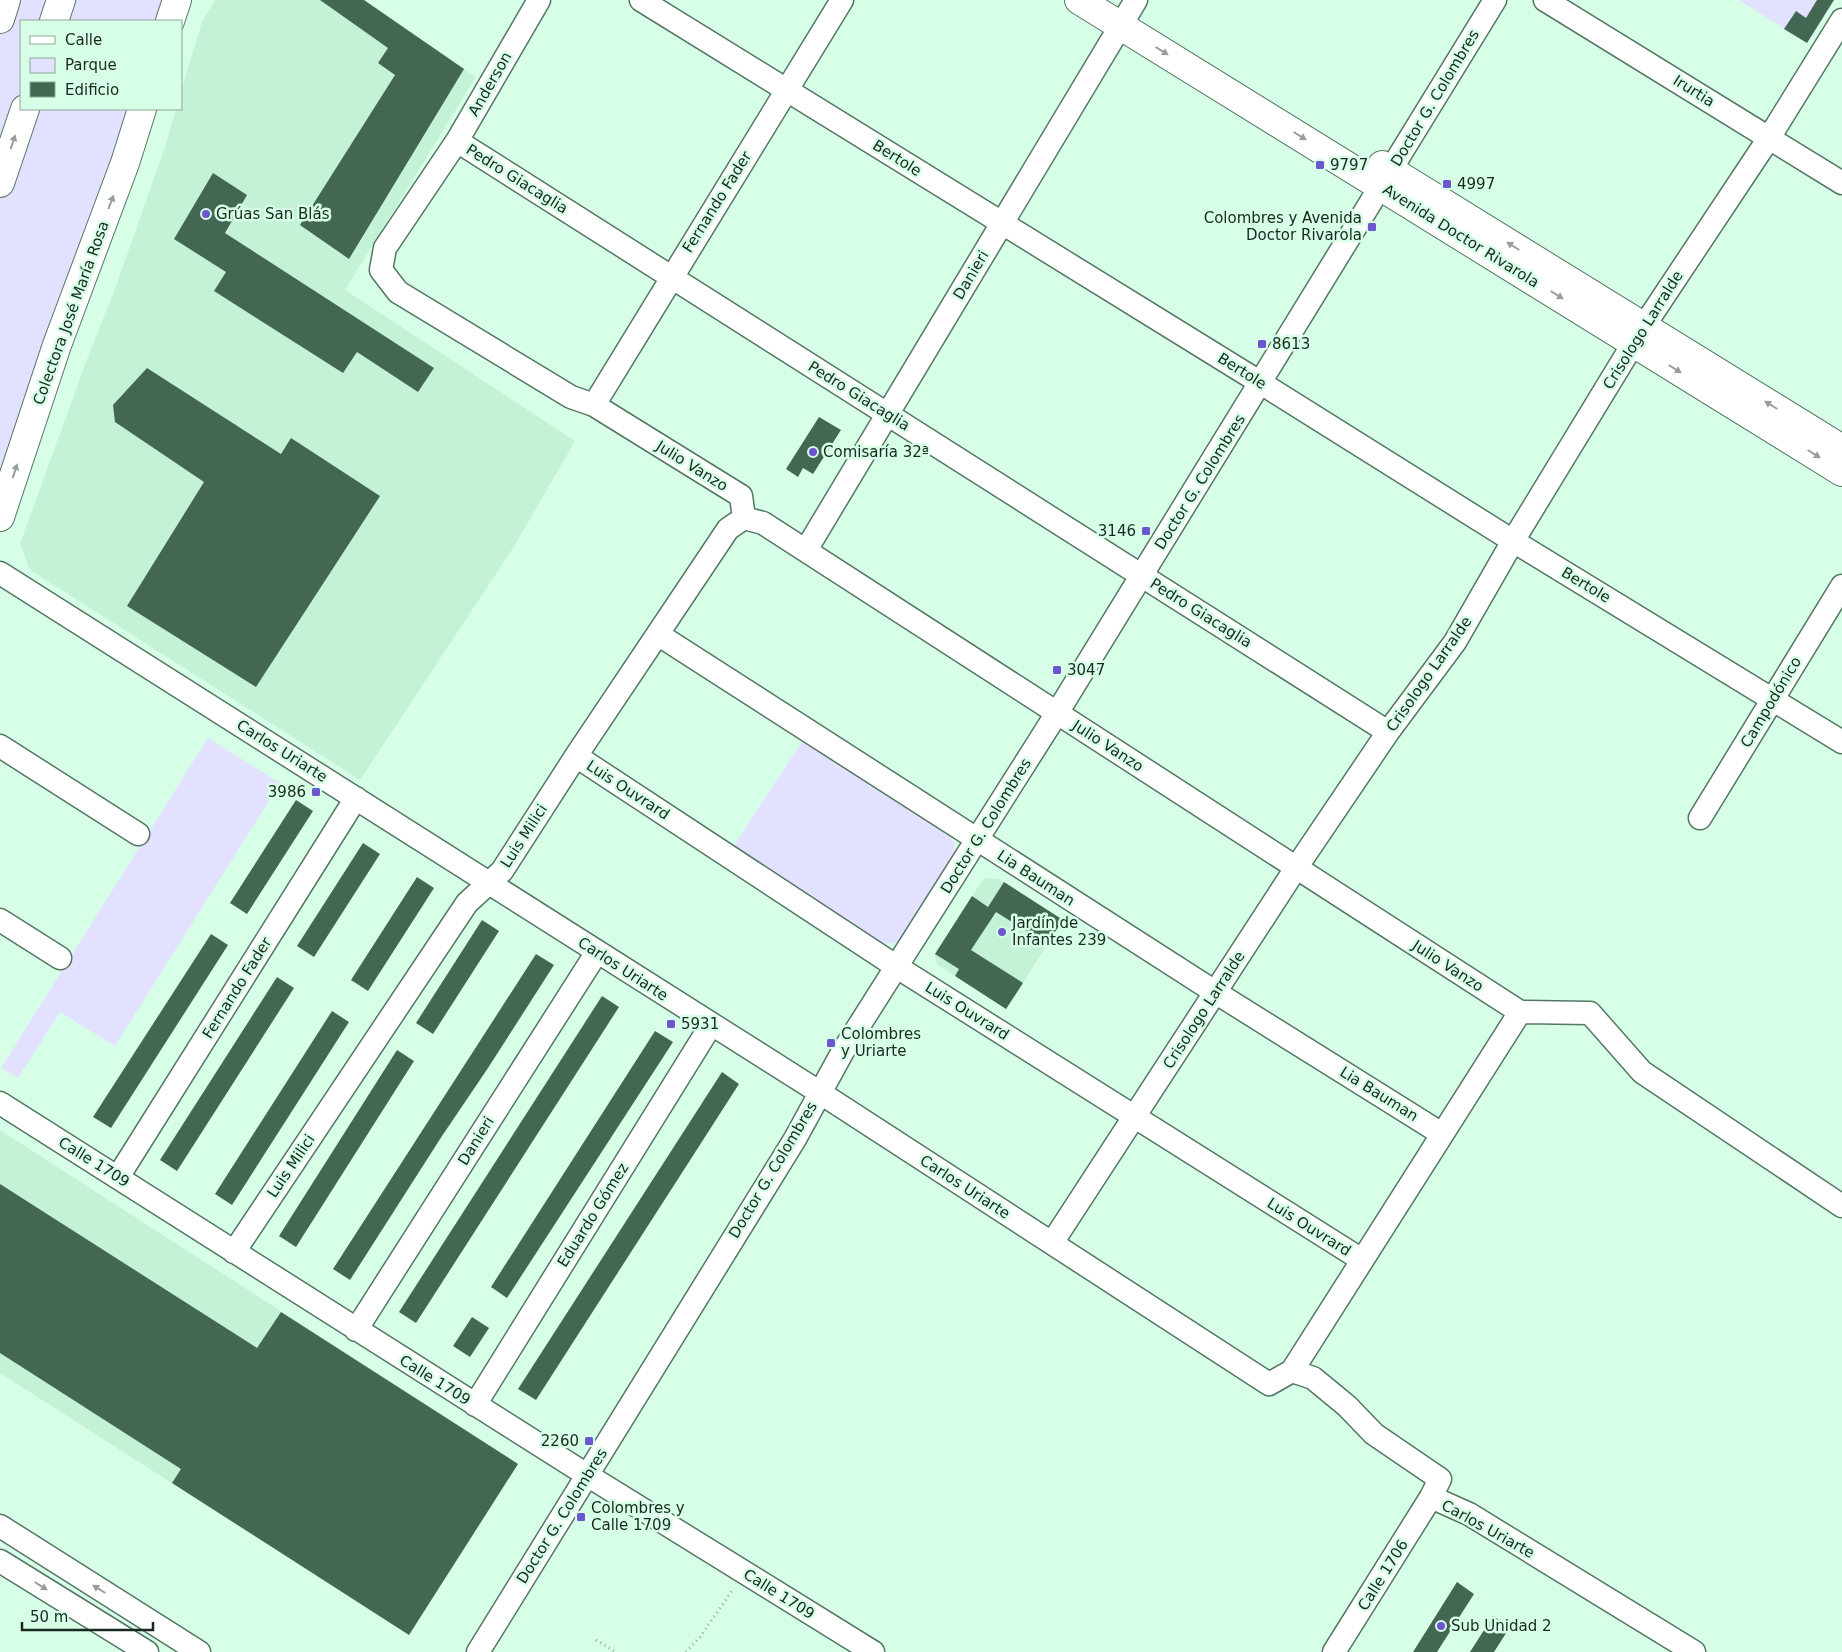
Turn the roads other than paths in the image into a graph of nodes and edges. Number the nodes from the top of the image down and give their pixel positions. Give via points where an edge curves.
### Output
1 (6, 0) edge
2 (61, 0) edge
3 (177, 0) edge
4 (539, 0) edge
5 (641, 0) edge
6 (842, 0) edge
7 (1079, 0) edge
8 (1495, 0) edge
9 (1545, 0) edge
10 (1125, 9) edge
11 (0, 19) edge
12 (54, 20) edge
13 (170, 20) edge
14 (1842, 20) edge
15 (787, 90) junction
16 (25, 110) edge
17 (142, 110) edge
18 (1769, 138) junction
19 (457, 140) junction
20 (1386, 179) junction
21 (0, 183) edge
22 (1842, 183) edge
23 (1002, 223) junction
24 (381, 270) joint
25 (672, 277) junction
26 (1639, 335) junction
27 (1261, 383) junction
28 (594, 405) junction
29 (888, 414) junction
30 (1842, 449) edge
31 (1842, 472) edge
32 (0, 517) edge
33 (744, 518) junction
34 (1513, 541) junction
35 (806, 550) junction
36 (0, 574) edge
37 (1142, 575) junction
38 (1842, 586) edge
39 (659, 635) junction
40 (1773, 699) junction
41 (1057, 713) junction
42 (1388, 732) junction
43 (1842, 742) edge
44 (0, 746) edge
45 (576, 756) junction
46 (356, 798) junction
47 (1700, 818) dead end
48 (138, 834) dead end
49 (977, 840) junction
50 (1296, 868) junction
51 (489, 884) junction
52 (0, 920) edge
53 (597, 952) junction
54 (60, 958) dead end
55 (896, 967) junction
56 (1215, 992) junction
57 (1520, 1012) junction
58 (711, 1025) junction
59 (819, 1092) junction
60 (0, 1104) edge
61 (1134, 1117) junction
62 (1442, 1134) junction
63 (118, 1177) junction
64 (1842, 1206) edge
65 (1052, 1243) junction
66 (234, 1252) junction
67 (1362, 1260) junction
68 (356, 1330) junction
69 (1292, 1371) junction
70 (476, 1405) junction
71 (587, 1475) junction
72 (1431, 1498) junction
73 (0, 1526) edge
74 (0, 1561) edge
75 (147, 1652) edge
76 (199, 1652) edge
77 (478, 1652) edge
78 (873, 1652) edge
79 (1334, 1652) edge
80 (1694, 1652) edge

1 - 11 main road
2 - 12 main road
3 - 13 main road
4 - 19 street, Anderson
5 - 15 street, Bertole
6 - 15 street, Fernando Fader
7 - 10 main road, Avenida Doctor Rivarola
8 - 20 street, Doctor G. Colombres
9 - 18 street, Irurtia
10 - 20 main road, Avenida Doctor Rivarola
10 - 23 street, Danieri
14 - 18 street, Crisologo Larralde
15 - 23 street, Bertole
15 - 25 street, Fernando Fader
21 -> 16 main road
32 -> 17 main road, Colectora José María Rosa via 57,345 126,163
18 - 22 street, Irurtia
18 - 26 street, Crisologo Larralde
19 - 24 street, Anderson via 385,248
19 - 25 street, Pedro Giacaglia
20 - 26 main road, Avenida Doctor Rivarola
20 - 27 street, Doctor G. Colombres
23 - 27 street, Bertole
23 - 29 street, Danieri
24 - 28 street, Julio Vanzo via 398,292 571,397
25 - 28 street, Fernando Fader
25 - 29 street, Pedro Giacaglia
30 -> 26 main road, Avenida Doctor Rivarola
26 -> 31 main road, Avenida Doctor Rivarola
26 - 34 street, Crisologo Larralde
27 - 34 street, Bertole
27 - 37 street, Doctor G. Colombres
28 - 33 street, Julio Vanzo via 741,496
29 - 35 street, Danieri
29 - 37 street, Pedro Giacaglia
33 - 35 street, Julio Vanzo via 763,523
33 - 39 street, Luis Milici via 728,529
34 - 40 street, Bertole
34 - 42 street, Crisologo Larralde via 1455,642
35 - 41 street, Julio Vanzo
36 - 46 street, Carlos Uriarte
37 - 41 street, Doctor G. Colombres
37 - 42 street, Pedro Giacaglia
38 - 40 street, Campodónico
39 - 45 street, Luis Milici
39 - 49 street, Lia Bauman
40 - 43 street, Bertole
40 - 47 street, Campodónico
41 - 49 street, Doctor G. Colombres
41 - 50 street, Julio Vanzo
42 - 50 street, Crisologo Larralde
44 - 48 street
45 - 51 street, Luis Milici via 502,871
45 - 55 street, Luis Ouvrard
46 - 51 street, Carlos Uriarte
46 - 63 street, Fernando Fader
49 - 55 street, Doctor G. Colombres
49 - 56 street, Lia Bauman
50 - 56 street, Crisologo Larralde
50 - 57 street, Julio Vanzo
51 - 53 street, Carlos Uriarte
51 - 66 street, Luis Milici via 467,902
52 - 54 street
53 - 58 street, Carlos Uriarte
53 - 68 street, Danieri
55 - 59 street, Doctor G. Colombres
55 - 61 street, Luis Ouvrard
56 - 61 street, Crisologo Larralde
56 - 62 street, Lia Bauman
57 - 62 street
57 - 64 street via 1590,1013 1642,1072
58 - 59 street, Carlos Uriarte
58 - 70 street, Eduardo Gómez
59 - 65 street, Carlos Uriarte
59 - 71 street, Doctor G. Colombres via 795,1138
60 - 63 street, Calle 1709
61 - 65 street, Crisologo Larralde
61 - 67 street, Luis Ouvrard
62 - 67 street
63 - 66 street, Calle 1709
65 - 69 street, Carlos Uriarte via 1269,1384
66 - 68 street, Calle 1709
67 - 69 street
68 - 70 street, Calle 1709
69 - 72 street, Carlos Uriarte via 1313,1378 1374,1434 1440,1479
70 - 71 street, Calle 1709
71 - 77 street, Doctor G. Colombres
71 - 78 street, Calle 1709
72 - 79 street, Calle 1706
72 - 80 street, Carlos Uriarte via 1469,1514
76 -> 73 street
74 -> 75 street

